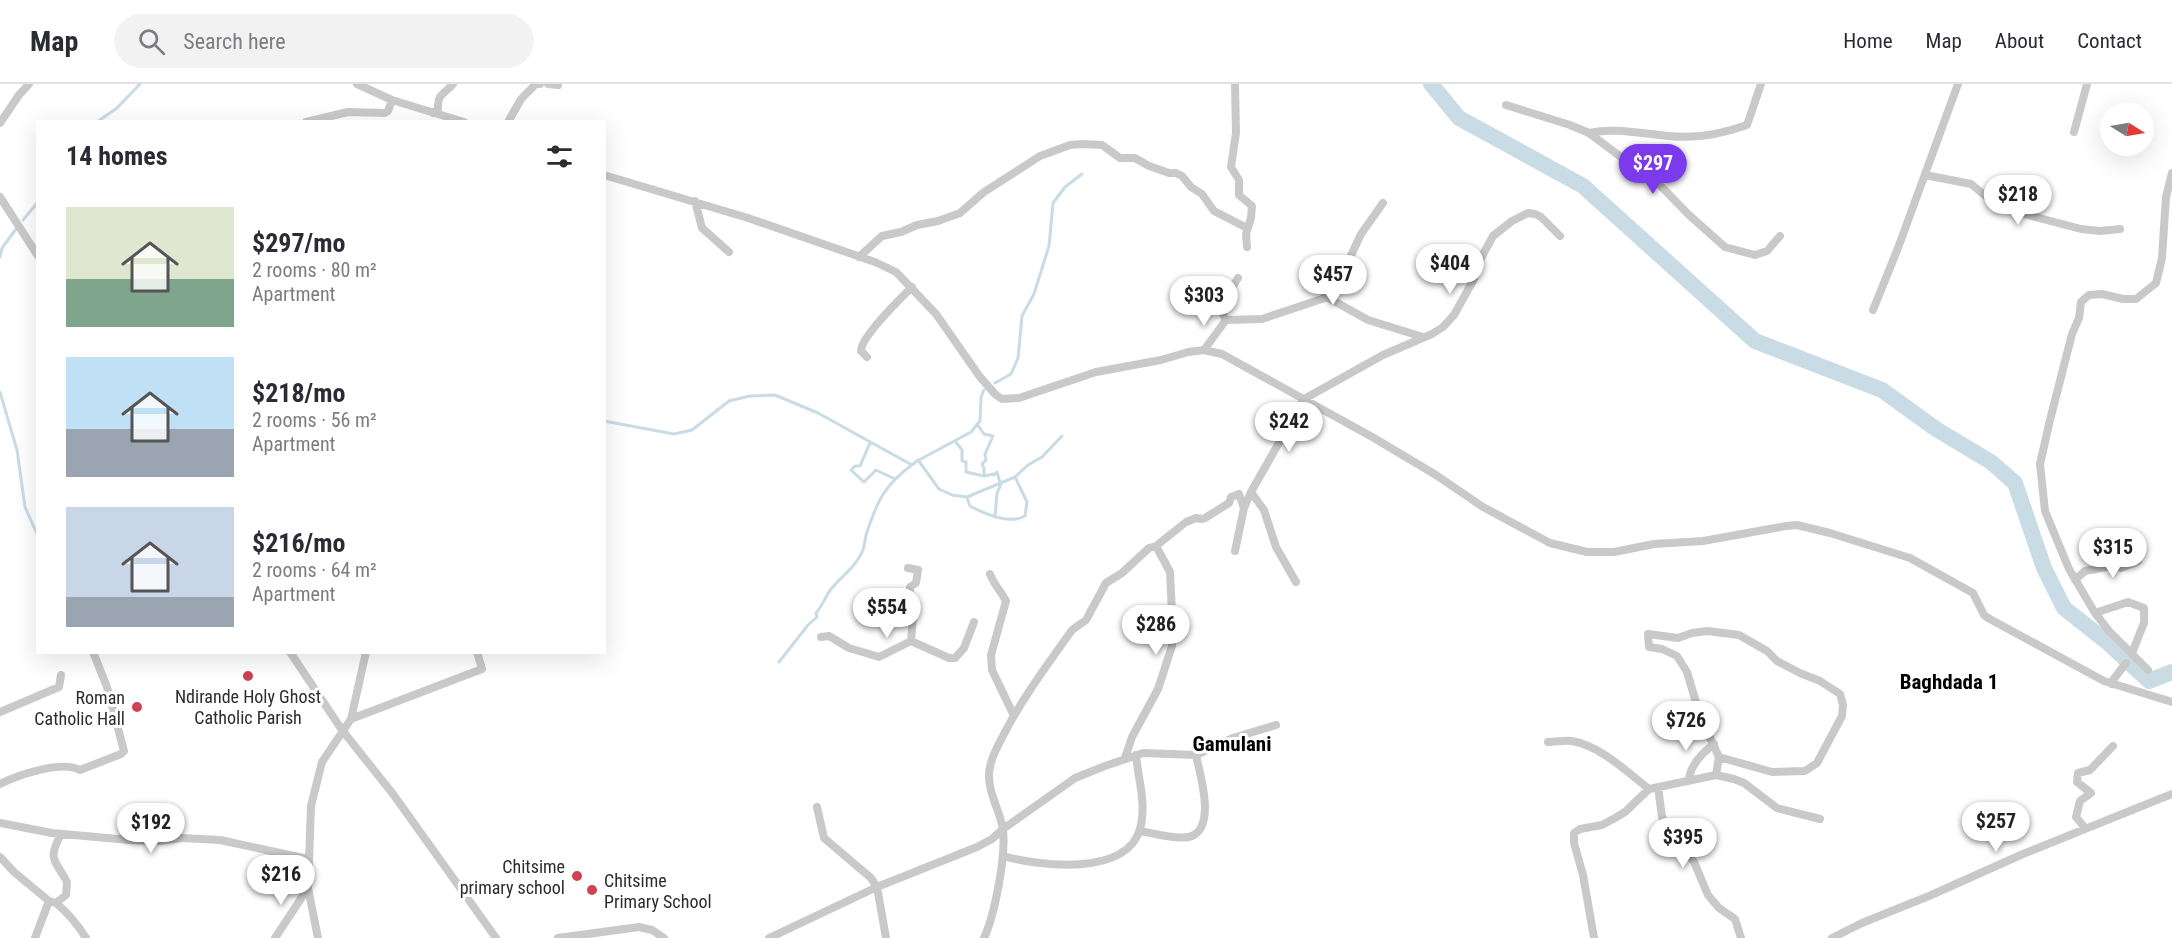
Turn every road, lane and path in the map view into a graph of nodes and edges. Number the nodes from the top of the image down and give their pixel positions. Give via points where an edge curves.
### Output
1 (29, 84) edge
2 (357, 84) edge
3 (453, 84) edge
4 (540, 84) edge
5 (1236, 84) edge
6 (1761, 84) edge
7 (1958, 84) edge
8 (2087, 84) edge
9 (392, 99) junction
10 (1506, 105) dead end
11 (433, 113) junction
12 (314, 120) edge
13 (457, 120) edge
14 (509, 120) edge
15 (0, 123) edge
16 (2074, 132) dead end
17 (1589, 133) junction
18 (2172, 173) edge
19 (1925, 175) junction
20 (606, 176) edge
21 (0, 197) edge
22 (695, 201) junction
23 (1383, 203) dead end
24 (1247, 228) junction
25 (2120, 229) dead end
26 (1560, 236) dead end
27 (1780, 236) dead end
28 (1247, 247) dead end
29 (36, 250) edge
30 (729, 252) dead end
31 (859, 257) junction
32 (1238, 278) dead end
33 (912, 287) junction
34 (1325, 296) junction
35 (1873, 310) dead end
36 (1226, 320) junction
37 (1423, 337) junction
38 (1204, 350) junction
39 (867, 357) dead end
40 (1304, 399) junction
41 (1251, 492) junction
42 (1244, 508) junction
43 (1156, 546) junction
44 (1235, 551) dead end
45 (2138, 561) dead end
46 (908, 568) dead end
47 (990, 574) dead end
48 (2075, 580) junction
49 (1296, 582) dead end
50 (2096, 613) junction
51 (974, 622) dead end
52 (821, 637) dead end
53 (911, 640) junction
54 (2132, 653) junction
55 (94, 654) edge
56 (291, 654) edge
57 (366, 654) edge
58 (478, 654) edge
59 (2126, 663) dead end
60 (2148, 670) dead end
61 (61, 675) dead end
62 (2112, 684) junction
63 (2172, 702) edge
64 (0, 712) edge
65 (1014, 716) junction
66 (351, 719) junction
67 (1276, 725) dead end
68 (342, 730) junction
69 (1548, 742) dead end
70 (1714, 744) junction
71 (2114, 746) dead end
72 (1136, 755) junction
73 (1196, 755) junction
74 (1719, 757) junction
75 (1125, 758) junction
76 (1716, 775) junction
77 (1689, 779) junction
78 (0, 784) edge
79 (1654, 788) junction
80 (2172, 794) edge
81 (817, 807) dead end
82 (1820, 819) dead end
83 (0, 823) edge
84 (2085, 828) junction
85 (1003, 829) junction
86 (1140, 831) junction
87 (62, 834) junction
88 (0, 856) edge
89 (1003, 856) junction
90 (308, 859) junction
91 (877, 887) junction
92 (309, 888) junction
93 (52, 902) junction
94 (35, 938) edge
95 (86, 938) edge
96 (275, 938) edge
97 (318, 938) edge
98 (496, 938) edge
99 (558, 938) edge
100 (664, 938) edge
101 (770, 938) edge
102 (886, 938) edge
103 (984, 938) edge
104 (1594, 938) edge
105 (1741, 938) edge
106 (1832, 938) edge

1 - 15 street
2 - 9 street
3 - 11 street via 443,92
4 - 14 street via 521,99
5 - 24 street via 1232,166 1239,180 1239,195 1252,206
6 - 17 street via 1748,125 1731,131 1698,137 1606,129
7 - 19 street
8 - 16 street
9 - 11 street
9 - 12 street via 385,113 348,112
10 - 17 street
11 - 13 street
17 - 27 street via 1629,164 1649,174 1725,247 1755,255 1767,251
18 - 48 street via 2156,283 2136,299 2102,294 2089,295 2081,302 2050,420 2040,464 2045,511
19 - 25 street via 1971,184 1998,206 2020,213 2081,229
19 - 35 street
20 - 22 street
21 - 29 street
22 - 30 street via 702,228
22 - 31 street
23 - 34 street via 1361,234 1341,278
24 - 28 street
24 - 31 street via 1214,210 1182,176 1135,158 1120,158 1102,145 1082,144 1040,156 984,192 960,213 882,236
26 - 37 street via 1535,214 1527,213 1512,221 1493,236 1454,315 1443,327
31 - 33 street via 896,272
32 - 36 street via 1223,302
33 - 38 street via 980,377 1002,399 1019,398 1096,372
33 - 39 street via 861,345
34 - 36 street via 1262,319
34 - 37 street via 1368,320
36 - 38 street
37 - 40 street
38 - 40 street via 1222,354
40 - 41 street
40 - 62 street via 1550,543 1587,552 1624,552 1642,546 1703,541 1797,525 1830,532 1910,558 1968,589 1984,615
41 - 42 street
41 - 49 street via 1264,510 1276,547
42 - 43 street via 1239,494 1231,497 1229,503 1205,518 1186,522
42 - 44 street
43 - 65 street via 1106,583 1086,620 1072,630
43 - 75 street via 1170,572 1172,646 1158,689
45 - 48 street via 2121,568 2116,565 2085,571
46 - 53 street via 918,570 916,583 910,587 910,602 914,604
47 - 65 street via 1006,601 990,655 992,670
48 - 50 street
50 - 54 street
50 - 54 street via 2128,602 2144,608 2144,622
51 - 53 street via 964,648 955,658
52 - 53 street via 829,636 849,648 879,657
54 - 60 street
55 - 78 street via 107,687 122,754 80,770 44,770
56 - 68 street
57 - 66 street
58 - 66 street via 482,669
59 - 62 street
61 - 64 street via 59,687
62 - 63 street
65 - 85 street via 989,770
66 - 68 street
67 - 73 street
68 - 90 street via 322,762 314,789
68 - 98 street
69 - 79 street via 1572,741 1588,747
70 - 74 street
70 - 74 street via 1702,722 1687,672 1677,656 1649,647 1648,634 1678,638 1707,631 1739,635 1798,673 1829,686 1842,698 1842,716 1817,763 1806,771 1772,772
70 - 77 street via 1696,761
71 - 84 street via 2090,770 2078,773 2077,782 2091,793 2080,801 2076,817
72 - 73 street
72 - 75 street
72 - 86 street via 1143,805
73 - 86 street via 1206,811 1197,832 1181,837
74 - 76 street
75 - 85 street via 1075,778
76 - 77 street
76 - 82 street via 1744,783 1777,808
77 - 79 street
79 - 104 street via 1616,818 1574,833
79 - 105 street via 1671,835 1694,862 1708,895 1735,919
80 - 84 street
81 - 91 street via 824,838 872,878
83 - 87 street
84 - 106 street
85 - 89 street
85 - 91 street via 977,847
86 - 89 street via 1120,854 1097,861 1050,864
87 - 90 street via 159,841 220,840
87 - 93 street via 54,858 67,882 66,895
88 - 93 street
89 - 103 street
90 - 92 street
91 - 101 street
91 - 102 street
92 - 96 street
92 - 97 street
93 - 94 street
93 - 95 street via 70,914
99 - 100 street via 639,927

